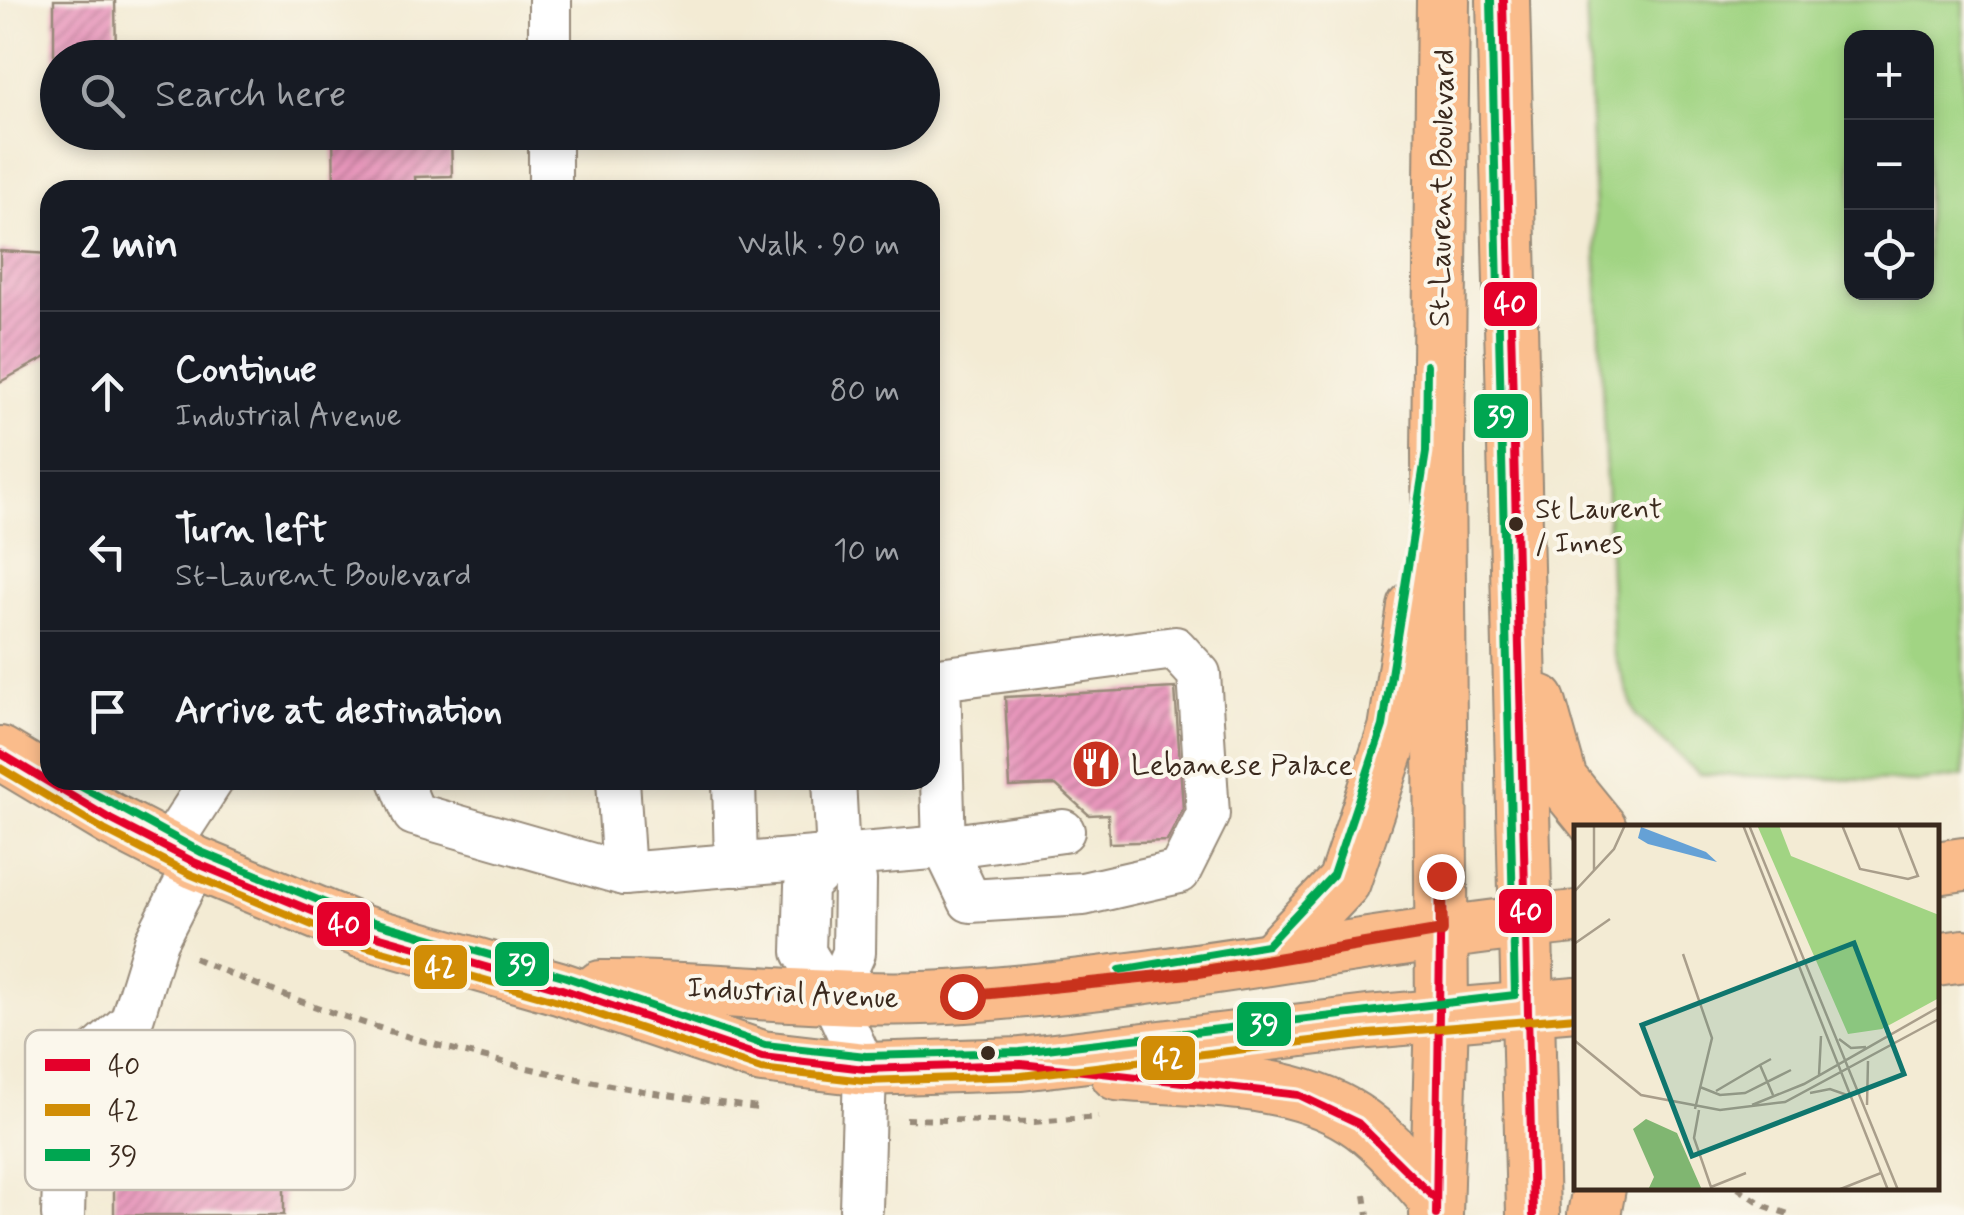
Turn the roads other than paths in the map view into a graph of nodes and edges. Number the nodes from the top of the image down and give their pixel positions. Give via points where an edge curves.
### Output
1 (550, 0) edge
2 (1442, 0) edge
3 (1503, 0) edge
4 (550, 40) edge
5 (550, 150) edge
6 (550, 180) edge
7 (1438, 453) junction
8 (1516, 623) junction
9 (940, 679) edge
10 (0, 753) edge
11 (40, 776) edge
12 (940, 780) edge
13 (65, 790) edge
14 (208, 790) edge
15 (404, 790) edge
16 (619, 790) edge
17 (734, 790) edge
18 (835, 790) edge
19 (1598, 825) edge
20 (1063, 831) dead end
21 (944, 847) junction
22 (838, 855) junction
23 (182, 856) junction
24 (1964, 864) edge
25 (736, 865) junction
26 (1939, 868) edge
27 (624, 874) junction
28 (1552, 919) edge
29 (1442, 931) junction
30 (1964, 956) edge
31 (1273, 957) junction
32 (1939, 960) edge
33 (559, 988) junction
34 (833, 1000) junction
35 (1552, 1005) edge
36 (1442, 1015) junction
37 (121, 1030) edge
38 (1021, 1064) junction
39 (865, 1069) junction
40 (64, 1190) edge
41 (1599, 1190) edge
42 (1436, 1208) edge
43 (861, 1210) dead end
44 (63, 1215) edge
45 (1533, 1215) edge
46 (1594, 1215) edge

1 - 4 lane
2 - 7 main road, St-Laurent Boulevard
3 - 8 main road, St-Laurent Boulevard
5 - 6 lane
7 - 29 main road, St-Laurent Boulevard
7 - 31 main road via 1395,729 1372,801 1344,882
8 - 19 main road via 1562,780
8 - 28 main road, St-Laurent Boulevard
9 - 21 lane via 1175,648 1199,674 1208,814 1179,872 1083,894 970,901
10 - 11 main road, Industrial Avenue
12 - 21 lane
13 - 23 main road, Industrial Avenue
14 - 23 lane
15 - 27 lane via 414,814
16 - 27 lane
17 - 25 lane
18 - 22 lane
20 - 21 lane
21 - 22 lane
22 - 25 lane
22 - 34 lane via 806,886 804,924 804,952
23 - 33 main road, Industrial Avenue via 363,932
23 - 37 lane via 130,1022
24 - 26 main road
25 - 27 lane
28 - 29 main road, Industrial Avenue
28 - 35 main road, St-Laurent Boulevard
29 - 31 main road, Industrial Avenue
29 - 36 main road, St-Laurent Boulevard
30 - 32 main road
31 - 34 main road, Industrial Avenue via 1087,986
33 - 34 main road, Industrial Avenue via 687,986
33 - 39 main road, Industrial Avenue via 762,1056
34 - 39 lane
35 - 36 main road, Industrial Avenue
35 - 45 main road, St-Laurent Boulevard
36 - 38 main road, Industrial Avenue
36 - 42 main road, St-Laurent Boulevard
38 - 39 main road, Industrial Avenue
38 - 42 main road via 1322,1101 1356,1119
39 - 43 lane
40 - 44 lane
41 - 46 main road

